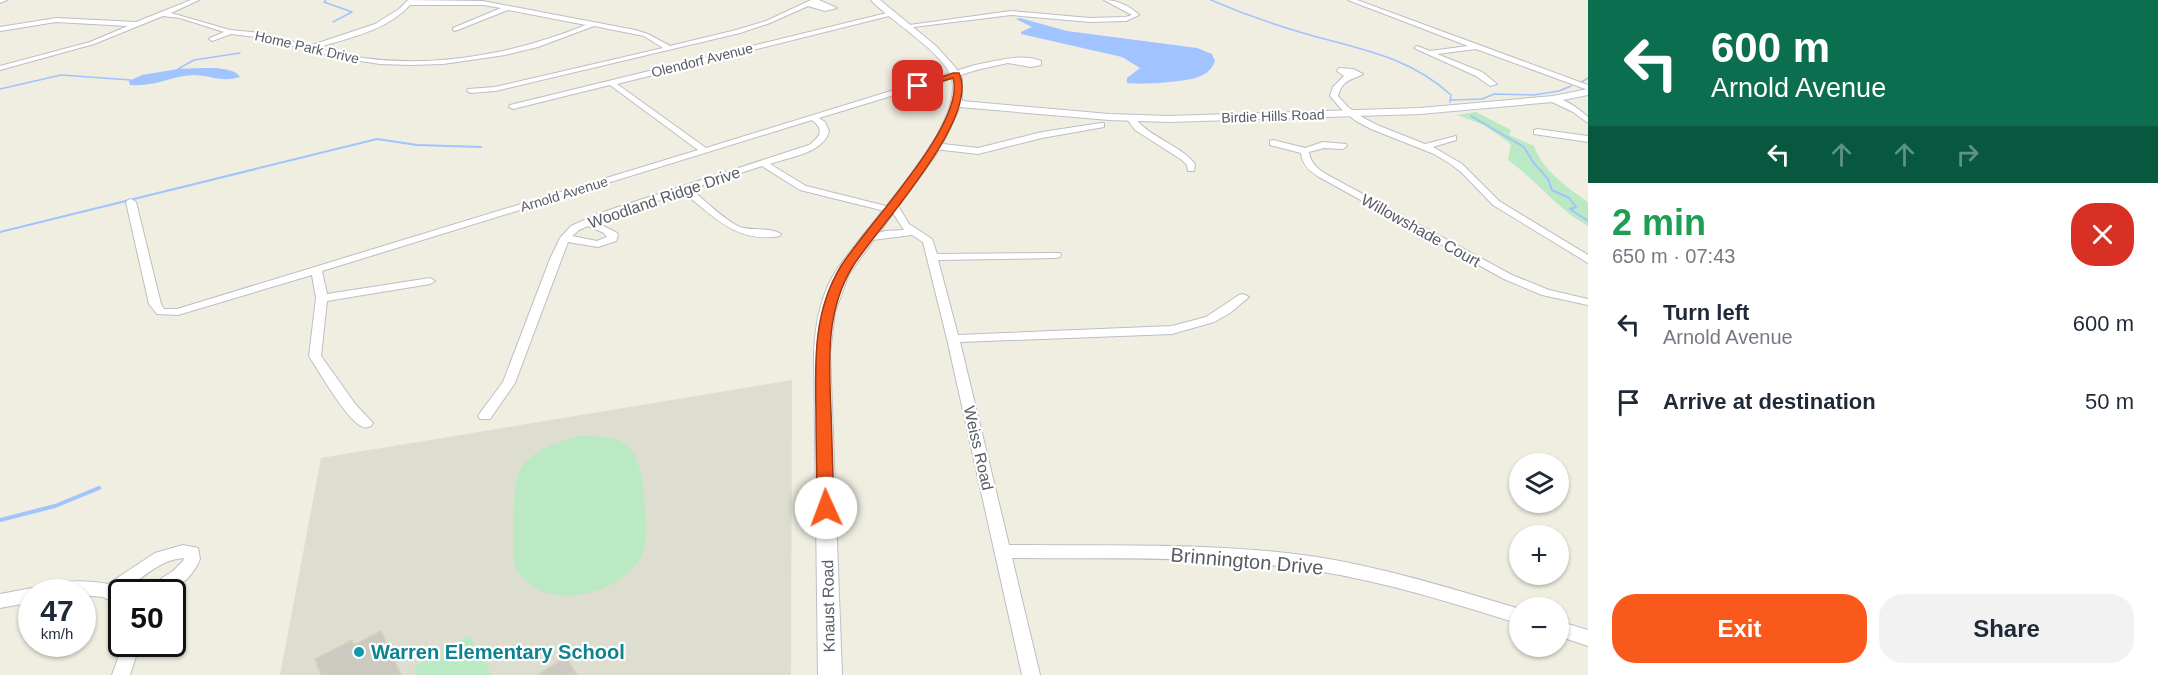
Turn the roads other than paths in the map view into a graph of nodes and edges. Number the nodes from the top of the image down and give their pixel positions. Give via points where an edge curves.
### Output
1 (196, 0) edge
2 (815, 0) edge
3 (875, 0) edge
4 (1107, 0) edge
5 (1351, 0) edge
6 (410, 1) edge
7 (807, 4) junction
8 (508, 7) junction
9 (164, 14) junction
10 (891, 14) junction
11 (139, 24) junction
12 (592, 24) junction
13 (905, 26) junction
14 (0, 30) edge
15 (455, 30) dead end
16 (231, 32) junction
17 (212, 39) dead end
18 (1475, 46) junction
19 (309, 48) junction
20 (668, 48) junction
21 (1417, 48) dead end
22 (1429, 53) junction
23 (1011, 62) dead end
24 (0, 68) edge
25 (956, 75) junction
26 (1348, 76) dead end
27 (611, 83) junction
28 (1493, 84) dead end
29 (1588, 90) edge
30 (471, 91) dead end
31 (959, 91) junction
32 (1553, 99) junction
33 (957, 104) junction
34 (513, 107) dead end
35 (996, 108) junction
36 (1352, 114) junction
37 (814, 118) junction
38 (1131, 119) junction
39 (950, 120) junction
40 (1588, 121) edge
41 (1101, 125) dead end
42 (1537, 132) dead end
43 (1453, 138) dead end
44 (1588, 138) edge
45 (1273, 143) dead end
46 (934, 146) junction
47 (1343, 146) dead end
48 (1425, 147) junction
49 (705, 151) junction
50 (1305, 151) junction
51 (763, 163) junction
52 (1191, 169) dead end
53 (685, 189) junction
54 (132, 206) dead end
55 (893, 208) junction
56 (587, 222) junction
57 (911, 232) junction
58 (776, 234) dead end
59 (565, 238) junction
60 (868, 239) junction
61 (1056, 255) dead end
62 (933, 256) junction
63 (1588, 260) edge
64 (316, 270) junction
65 (430, 281) dead end
66 (1243, 297) dead end
67 (322, 298) junction
68 (1587, 303) edge
69 (954, 339) junction
70 (485, 416) dead end
71 (366, 423) dead end
72 (1004, 551) junction
73 (135, 579) edge
74 (172, 579) edge
75 (18, 598) edge
76 (0, 601) edge
77 (1509, 613) edge
78 (1569, 632) edge
79 (1588, 638) edge
80 (127, 657) edge
81 (121, 675) edge
82 (830, 675) edge
83 (1031, 675) edge

1 - 9 street
2 - 7 street
2 - 7 street via 834,8
3 - 10 main road
4 - 13 street via 1136,15 1090,20 1011,13
5 - 18 street
6 - 8 street
6 - 19 street via 382,22
7 - 20 street via 744,30
8 - 12 street
8 - 15 street
9 - 11 street
9 - 16 street, Home Park Drive
10 - 13 main road
10 - 27 street, Olendorf Avenue
11 - 14 street via 56,20
11 - 24 street via 76,48
12 - 19 street, Home Park Drive via 553,41 450,60 377,61
12 - 20 street via 641,33
13 - 25 main road
16 - 17 street
16 - 19 street, Home Park Drive via 265,35
18 - 22 street
18 - 29 street
20 - 30 street via 495,89
21 - 22 street
22 - 28 street
23 - 25 street, Arnold Avenue
25 - 31 main road, Knaust Road
25 - 37 street, Arnold Avenue
26 - 36 street via 1334,96
27 - 34 street, Olendorf Avenue
27 - 49 street
29 - 32 main road, Birdie Hills Road
31 - 33 main road, Knaust Road
31 - 35 main road
32 - 36 main road, Birdie Hills Road
32 - 40 street
33 - 35 main road, Birdie Hills Road
33 - 39 main road, Knaust Road
35 - 38 main road, Birdie Hills Road
35 - 39 main road
36 - 38 main road, Birdie Hills Road
36 - 48 street via 1368,125
37 - 49 street, Arnold Avenue
37 - 51 street, Woodland Ridge Drive via 825,128 823,139 812,147
38 - 52 street via 1138,128 1185,158
39 - 46 main road, Knaust Road
41 - 46 street via 978,151
42 - 44 street
43 - 48 street
45 - 50 street
46 - 55 main road, Knaust Road
47 - 50 street via 1323,145
48 - 63 street via 1461,167 1496,203
49 - 64 street, Arnold Avenue
50 - 68 street, Willowshade Court via 1305,159 1317,172 1500,273 1546,293
51 - 53 street, Woodland Ridge Drive
51 - 55 street via 803,188
53 - 56 street, Woodland Ridge Drive
53 - 58 street via 734,228
54 - 64 street, Arnold Avenue via 155,304 161,312 193,308
55 - 57 street, Weiss Road
55 - 60 main road, Knaust Road
56 - 59 street, Woodland Ridge Drive
56 - 59 street via 608,231 612,239 598,244
57 - 60 street
57 - 62 street, Weiss Road via 928,241
59 - 70 street, Woodland Ridge Drive via 509,383
60 - 82 main road, Knaust Road via 837,285 822,340
61 - 62 street
62 - 69 street, Weiss Road
64 - 67 street
65 - 67 street
66 - 69 street via 1214,320 1172,330
67 - 71 street via 315,356
69 - 72 street, Weiss Road
72 - 77 street, Brinnington Drive via 1286,560 1378,577
72 - 83 street, Weiss Road
73 - 74 street via 163,556 182,550 192,553 191,564
75 - 76 street
78 - 79 street
80 - 81 street

